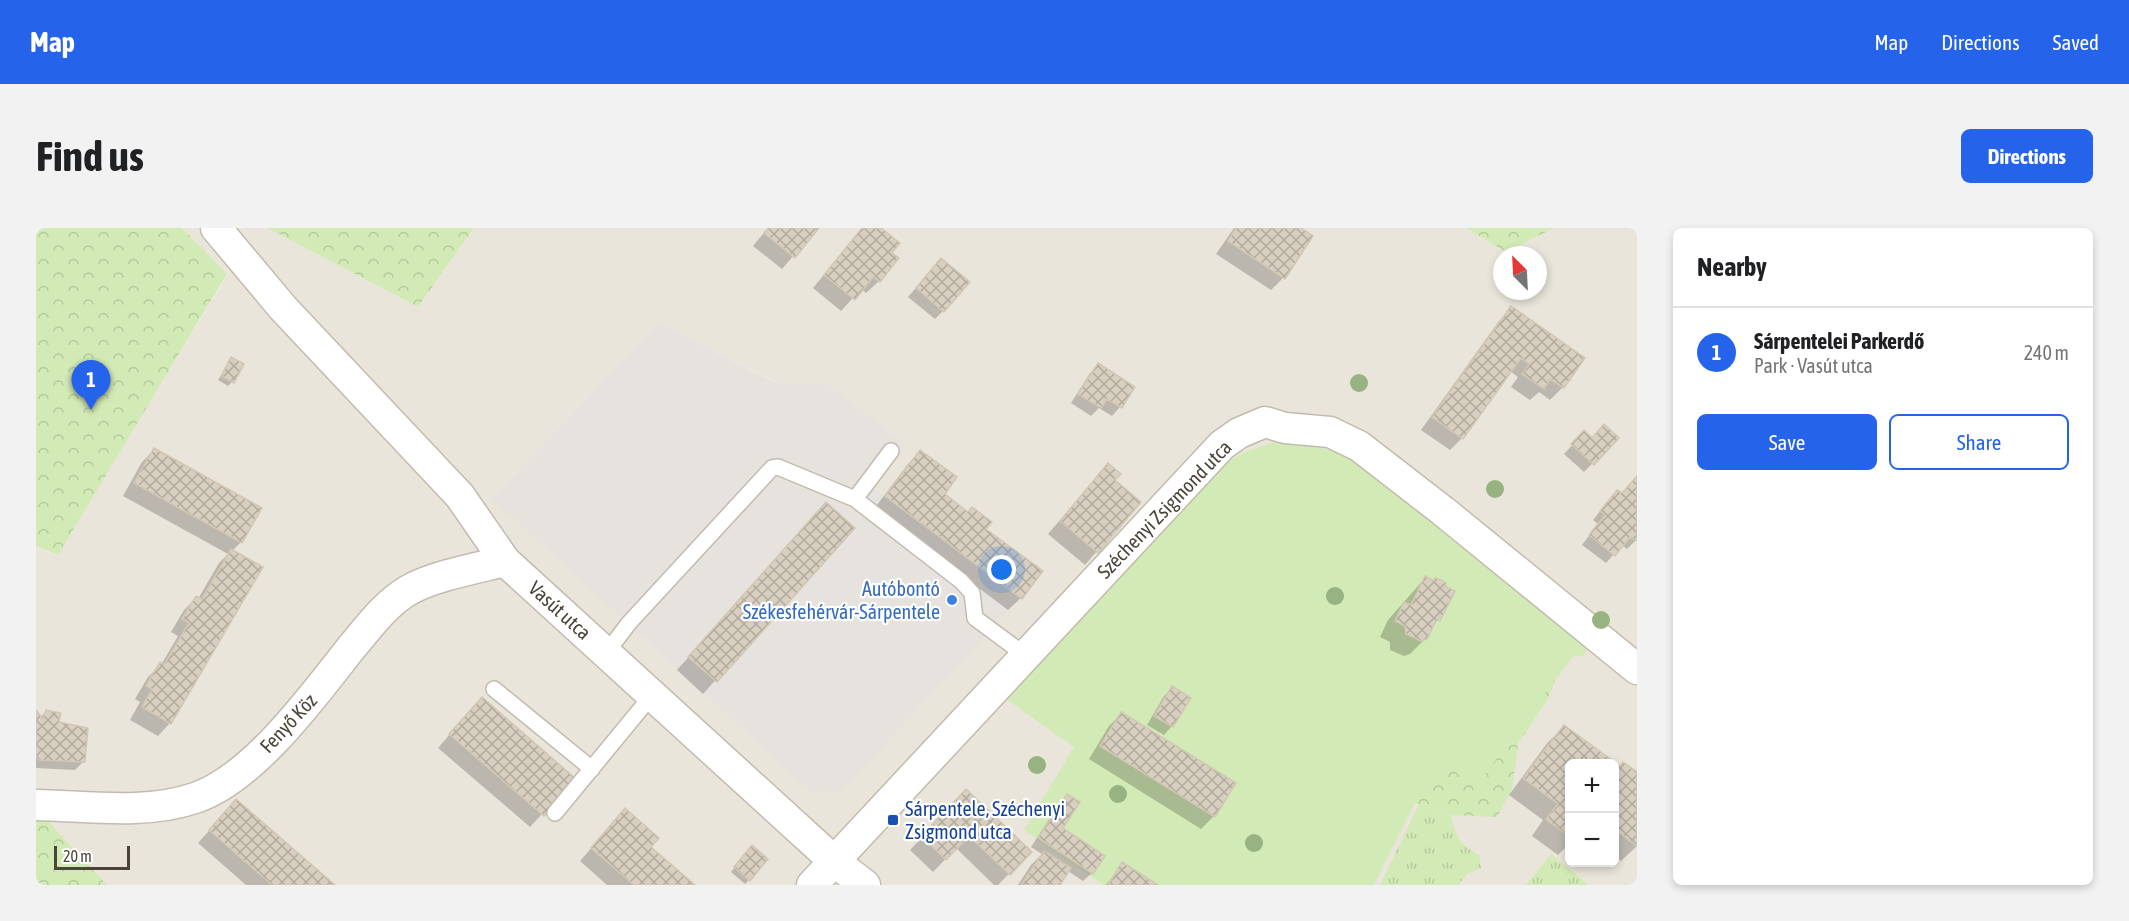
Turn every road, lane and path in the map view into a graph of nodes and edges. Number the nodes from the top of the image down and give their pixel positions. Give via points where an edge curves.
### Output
1 (216, 228) edge
2 (891, 451) dead end
3 (855, 499) junction
4 (505, 561) junction
5 (607, 652) junction
6 (1025, 656) junction
7 (1637, 669) edge
8 (494, 689) dead end
9 (653, 694) junction
10 (592, 769) junction
11 (36, 805) edge
12 (555, 813) dead end
13 (835, 862) junction
14 (812, 885) edge
15 (865, 885) edge

1 - 4 street, Vasút utca via 283,308 460,496
2 - 3 lane
3 - 5 lane via 778,467 771,468
3 - 6 lane via 961,581 972,593 975,618
4 - 5 street, Vasút utca
4 - 11 street, Fenyő Köz via 427,582 390,605 273,742 215,790 195,798 139,808
5 - 9 street, Vasút utca
6 - 7 street, Széchenyi Zsigmond utca via 1222,445 1265,422 1330,432 1359,446
6 - 13 street, Széchenyi Zsigmond utca
8 - 10 lane
9 - 10 lane
9 - 13 street, Vasút utca
10 - 12 lane
13 - 14 street, Széchenyi Zsigmond utca
13 - 15 street, Vasút utca

